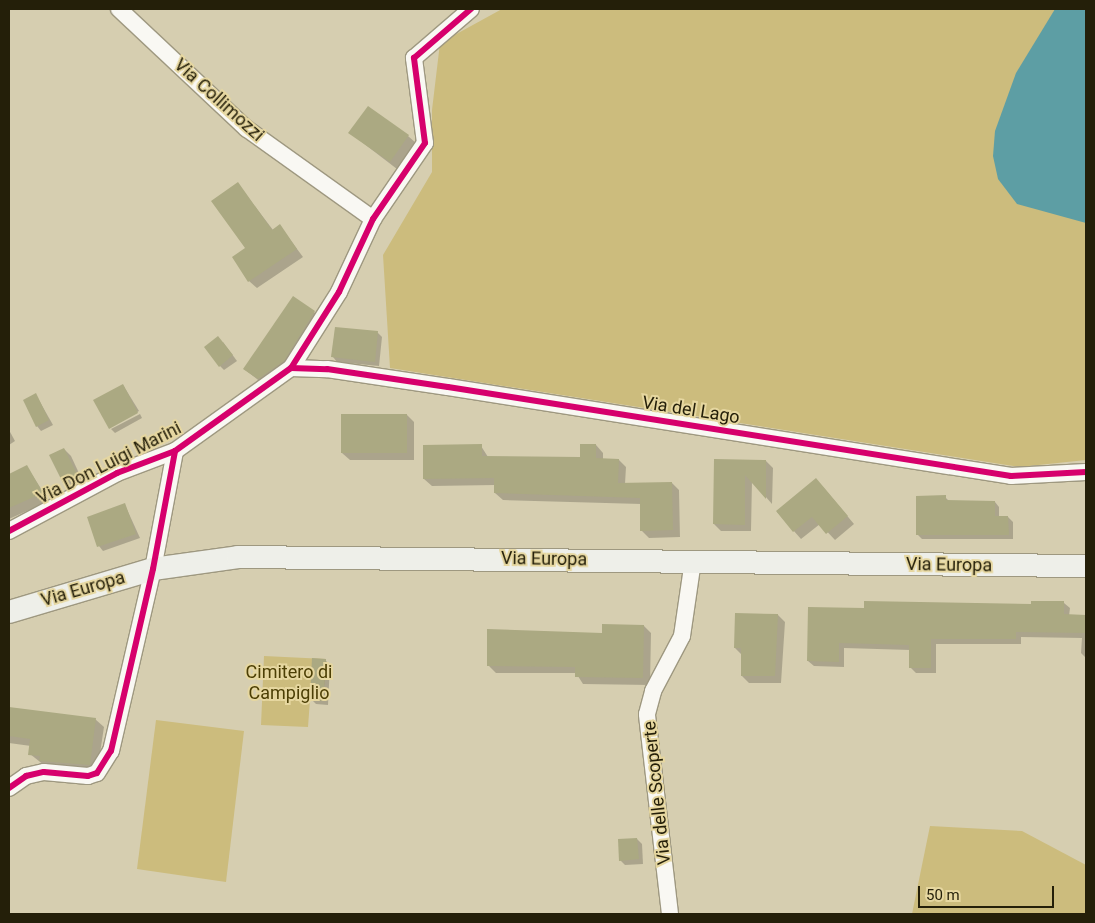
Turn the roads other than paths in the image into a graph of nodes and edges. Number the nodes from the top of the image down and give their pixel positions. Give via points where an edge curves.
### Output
1 (119, 9) edge
2 (471, 9) edge
3 (373, 219) junction
4 (290, 368) junction
5 (175, 451) junction
6 (1086, 472) edge
7 (9, 531) edge
8 (693, 561) junction
9 (1086, 566) edge
10 (153, 569) junction
11 (9, 612) edge
12 (9, 788) edge
13 (670, 914) edge

1 - 3 street, Via Collimozzi via 247,129
2 - 3 street, Via Don Luigi Marini via 414,58 425,143
3 - 4 street, Via Don Luigi Marini via 339,292
4 - 5 street, Via Don Luigi Marini
4 - 6 street, Via del Lago via 327,368 1010,476
5 - 7 street, Via Don Luigi Marini via 117,473
5 - 10 street
8 - 9 main road, Via Europa
8 - 10 main road, Via Europa via 238,557
8 - 13 street, Via delle Scoperte via 682,636 653,691 647,714
10 - 11 main road, Via Europa
10 - 12 street via 111,751 102,766 97,773 88,776 44,772 26,776

